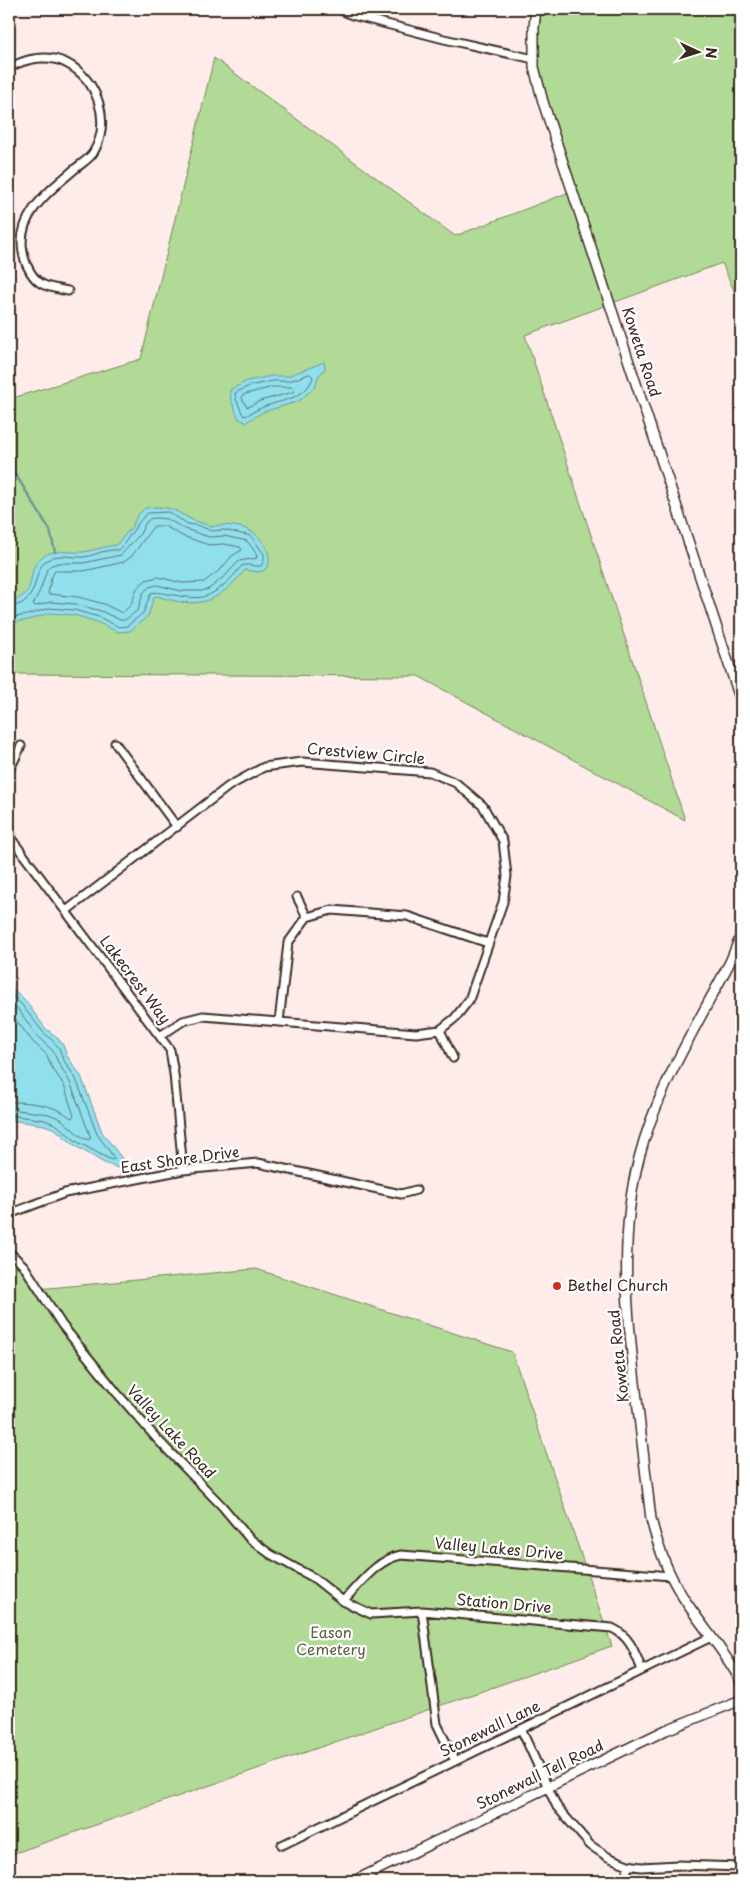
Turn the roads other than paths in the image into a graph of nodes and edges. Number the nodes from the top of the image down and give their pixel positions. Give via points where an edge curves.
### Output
1 (339, 9) edge
2 (536, 9) edge
3 (534, 59) junction
4 (9, 68) edge
5 (68, 291) dead end
6 (741, 701) edge
7 (115, 743) dead end
8 (21, 746) dead end
9 (9, 770) edge
10 (177, 826) junction
11 (9, 827) edge
12 (297, 897) dead end
13 (66, 911) junction
14 (307, 917) junction
15 (741, 935) edge
16 (488, 943) junction
17 (279, 1022) junction
18 (440, 1030) junction
19 (160, 1036) junction
20 (453, 1058) dead end
21 (183, 1170) junction
22 (416, 1190) dead end
23 (9, 1214) edge
24 (9, 1252) edge
25 (670, 1576) junction
26 (343, 1601) junction
27 (422, 1611) junction
28 (711, 1637) junction
29 (642, 1670) junction
30 (741, 1682) edge
31 (741, 1700) edge
32 (521, 1729) junction
33 (455, 1761) junction
34 (548, 1786) junction
35 (282, 1845) dead end
36 (628, 1865) junction
37 (741, 1867) edge
38 (354, 1881) edge
39 (625, 1881) edge

1 - 3 street via 444,39
2 - 3 street, Koweta Road
3 - 6 street, Koweta Road via 544,102
4 - 5 street via 23,60 59,60 77,68 92,84 101,108 100,134 92,154 42,197 25,221 21,246 26,267 42,284
7 - 10 street
8 - 9 street
10 - 13 street, Crestview Circle
10 - 16 street, Crestview Circle via 229,786 264,767 302,762 430,772 456,783 483,806 502,841 507,876 503,902
11 - 13 street, Lakecrest Way via 13,841
12 - 14 street
13 - 19 street, Lakecrest Way
14 - 16 street via 332,910 406,916
14 - 17 street via 288,942
15 - 25 street, Koweta Road via 655,1109 639,1157 630,1206 626,1269 629,1335 651,1519
16 - 18 street, Crestview Circle via 469,1000
17 - 18 street via 416,1033
17 - 19 street via 203,1016 183,1021
18 - 20 street
19 - 21 street, Lakecrest Way via 170,1050
21 - 22 street, East Shore Drive via 258,1162 401,1194
21 - 23 street, East Shore Drive via 65,1193
24 - 26 street, Valley Lake Road via 24,1266 62,1325 116,1392 249,1538 270,1554 314,1578
25 - 26 street, Valley Lakes Drive via 401,1555 381,1563
25 - 28 street, Koweta Road
26 - 27 street, Station Drive via 370,1614
27 - 29 street, Station Drive via 612,1628 626,1636
27 - 33 street via 438,1724
28 - 29 street, Stonewall Lane
28 - 30 street, Koweta Road
29 - 32 street, Stonewall Lane
31 - 34 street, Stonewall Tell Road via 666,1730
32 - 33 street, Stonewall Lane
32 - 34 street
33 - 35 street, Stonewall Lane
34 - 36 street via 557,1807 590,1845
34 - 38 street, Stonewall Tell Road
36 - 37 street
36 - 39 street

